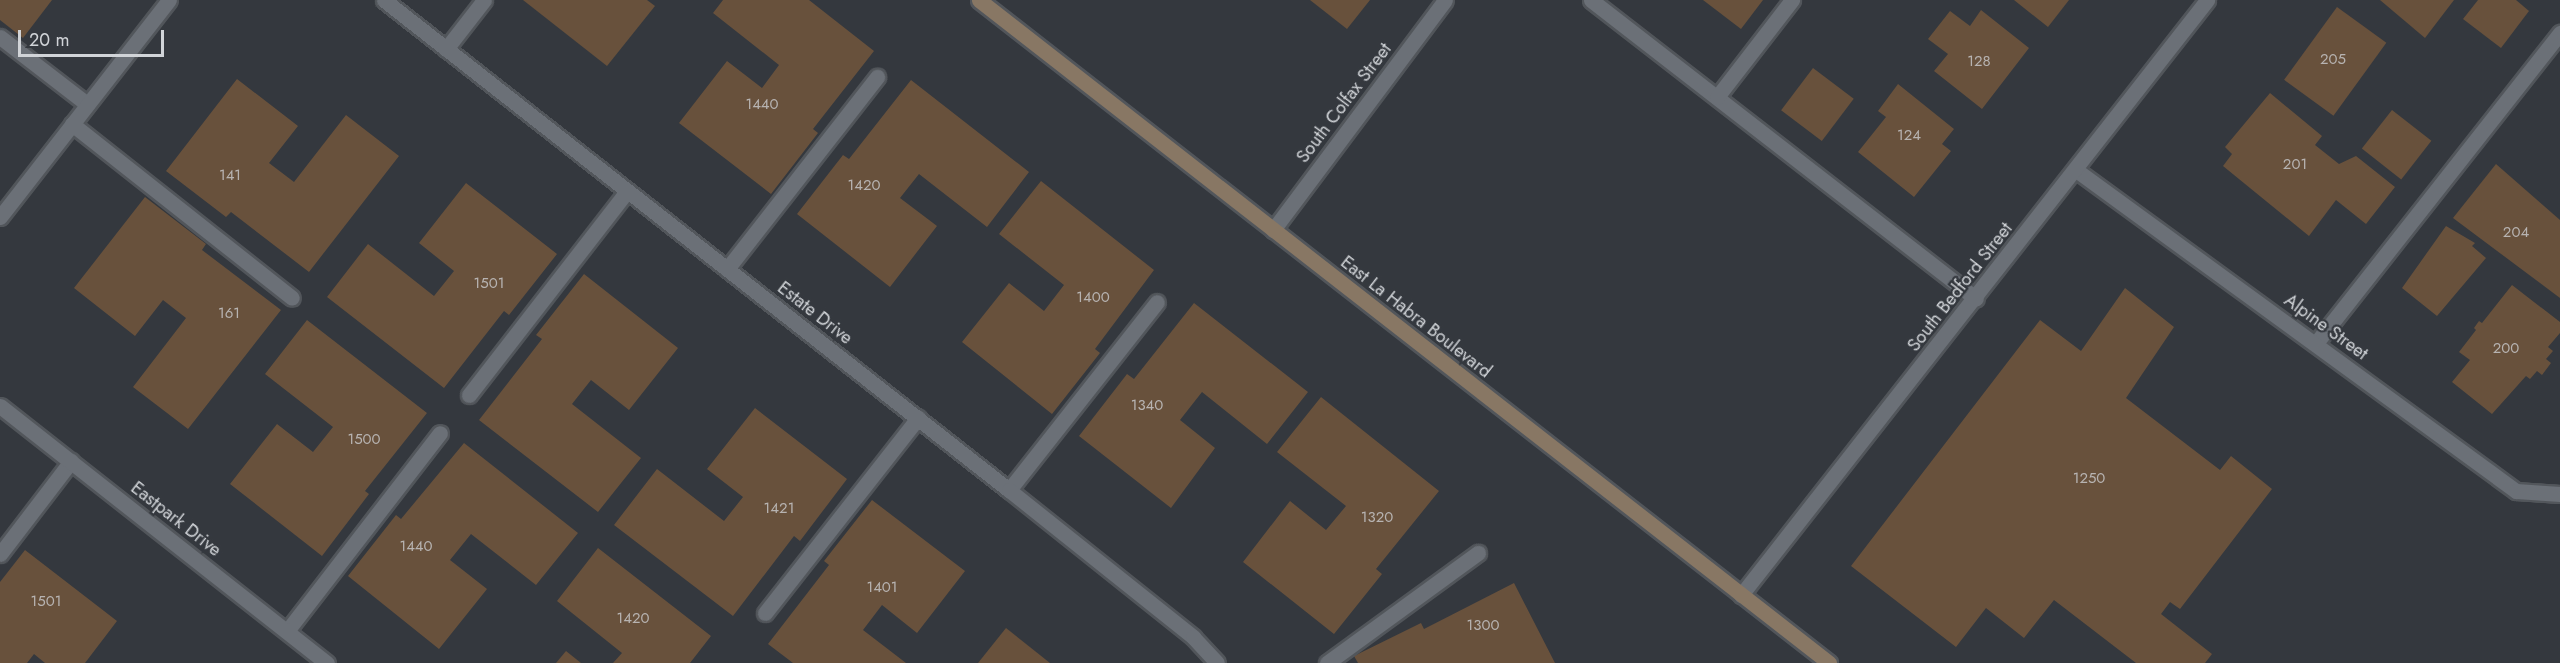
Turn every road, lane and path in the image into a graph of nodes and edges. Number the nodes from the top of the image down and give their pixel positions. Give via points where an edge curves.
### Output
1 (169, 0) edge
2 (384, 0) edge
3 (484, 0) edge
4 (979, 0) edge
5 (1445, 0) edge
6 (1592, 0) edge
7 (1792, 0) edge
8 (2207, 0) edge
9 (2560, 33) edge
10 (0, 37) edge
11 (447, 49) junction
12 (877, 77) dead end
13 (1717, 97) junction
14 (87, 104) junction
15 (72, 124) junction
16 (2076, 170) junction
17 (627, 191) junction
18 (0, 217) edge
19 (1273, 230) junction
20 (727, 269) junction
21 (292, 298) dead end
22 (1976, 298) junction
23 (1157, 302) dead end
24 (2316, 343) junction
25 (469, 395) dead end
26 (0, 405) edge
27 (918, 418) junction
28 (440, 433) dead end
29 (71, 461) junction
30 (1009, 490) junction
31 (2560, 494) edge
32 (1478, 553) dead end
33 (0, 554) edge
34 (1741, 596) junction
35 (765, 613) dead end
36 (287, 631) junction
37 (327, 663) edge
38 (1217, 663) edge
39 (1327, 663) edge
40 (1829, 663) edge

1 - 14 street
2 - 11 street, Estate Drive
3 - 11 street
4 - 19 main road, East La Habra Boulevard
5 - 19 street, South Colfax Street
6 - 13 street
7 - 13 street
8 - 16 street, South Bedford Street
9 - 24 street
10 - 14 street
11 - 17 street, Estate Drive
12 - 20 street
13 - 22 street
14 - 15 street
15 - 18 street
15 - 21 street
16 - 22 street, South Bedford Street
16 - 24 street, Alpine Street
17 - 20 street, Estate Drive
17 - 25 street
19 - 34 main road, East La Habra Boulevard
20 - 27 street, Estate Drive
22 - 34 street, South Bedford Street
23 - 30 street
24 - 31 street, Alpine Street via 2516,491
26 - 29 street, Eastpark Drive
27 - 30 street, Estate Drive
27 - 35 street
28 - 36 street
29 - 33 street
29 - 36 street, Eastpark Drive
30 - 38 street, Estate Drive via 1193,638
32 - 39 street
34 - 40 main road, East La Habra Boulevard
36 - 37 street, Eastpark Drive

